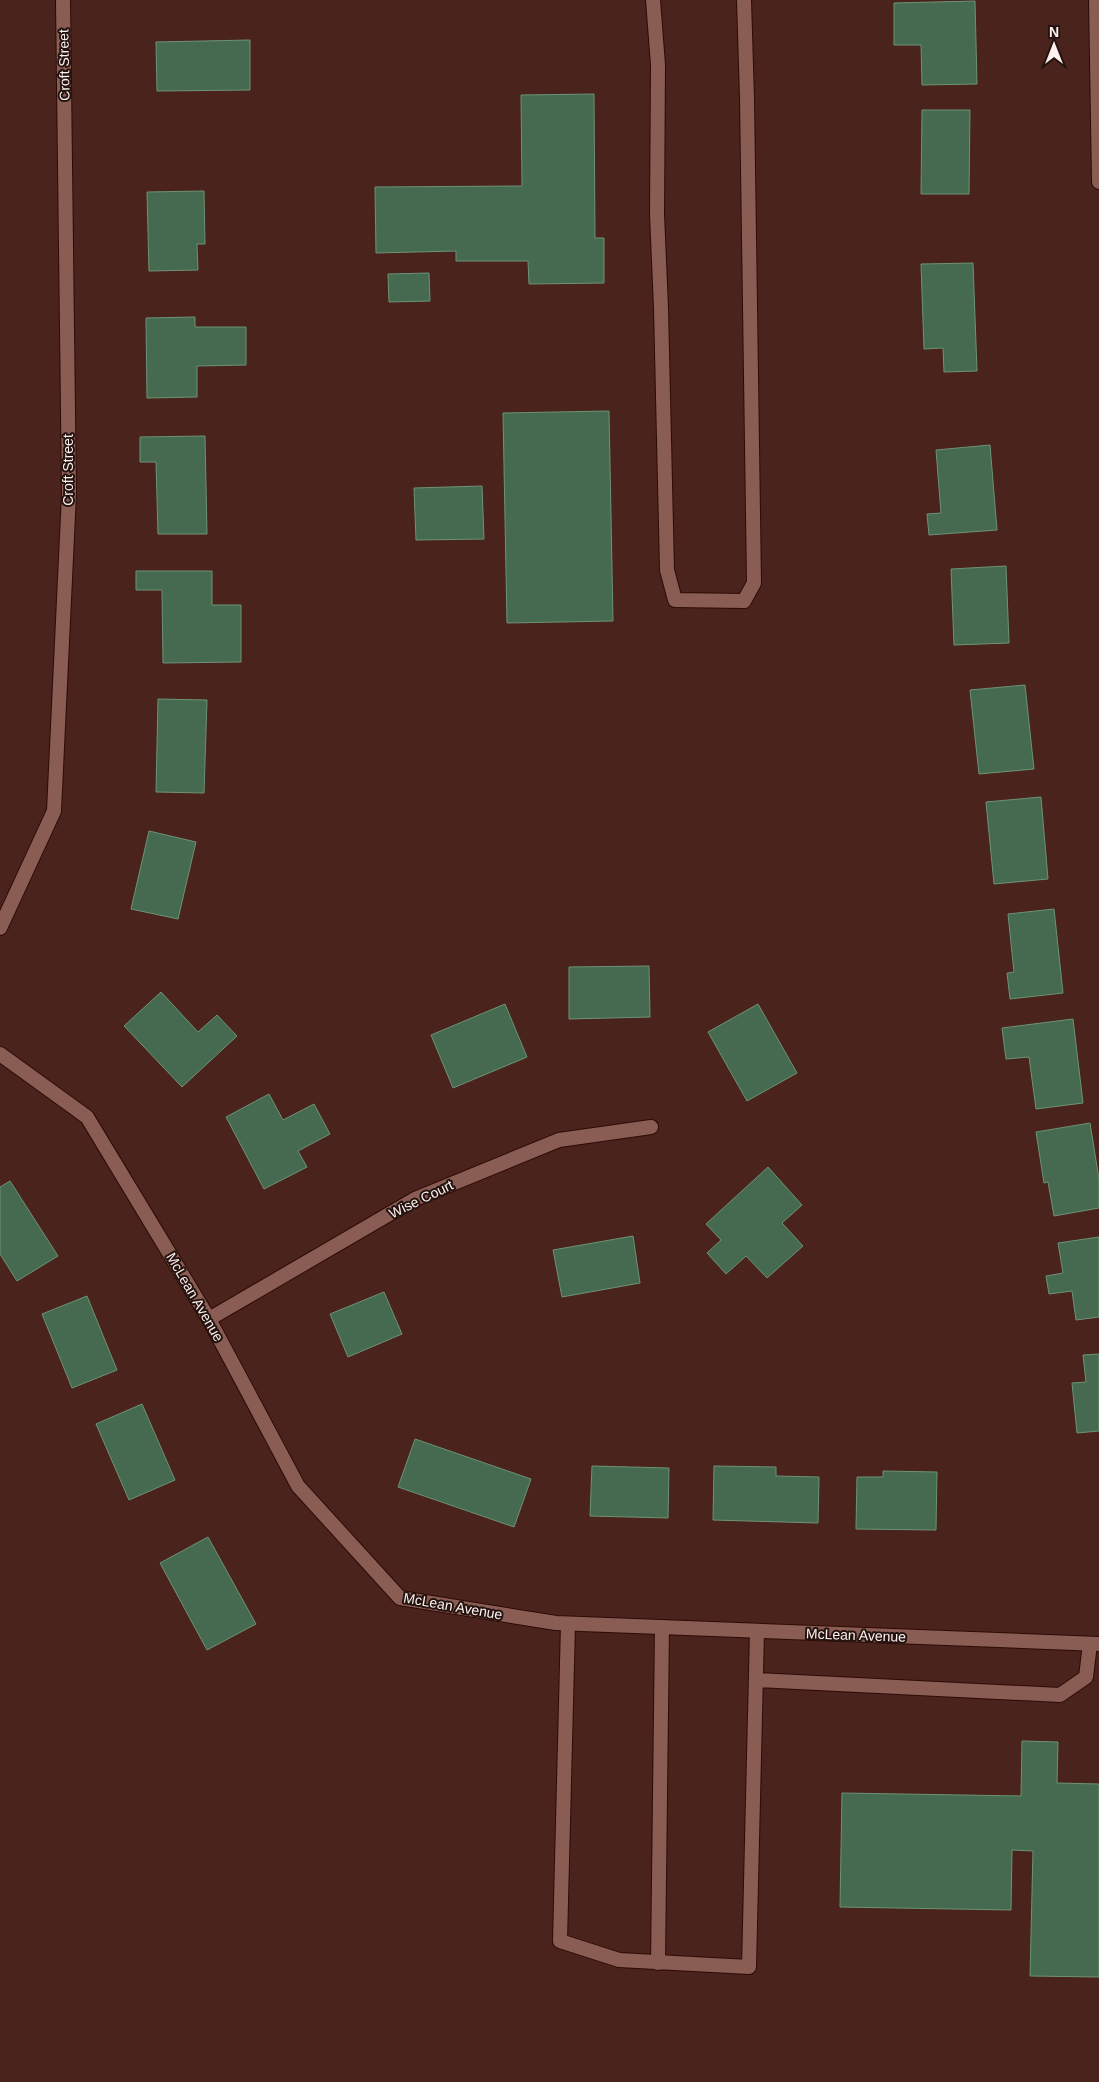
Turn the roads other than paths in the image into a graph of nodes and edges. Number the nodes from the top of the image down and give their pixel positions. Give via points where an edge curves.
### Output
1 (63, 0) edge
2 (653, 0) edge
3 (744, 0) edge
4 (1096, 0) edge
5 (1099, 182) edge
6 (0, 928) edge
7 (0, 1054) edge
8 (651, 1127) dead end
9 (210, 1319) junction
10 (568, 1624) junction
11 (662, 1627) junction
12 (757, 1631) junction
13 (1094, 1644) edge
14 (756, 1680) junction
15 (658, 1963) junction

1 - 6 street, Croft Street via 69,494 54,811
2 - 3 street via 658,65 657,214 667,570 675,600 744,602 754,583
4 - 5 street
7 - 9 street, McLean Avenue via 87,1117
8 - 9 street, Wise Court via 559,1140 415,1199
9 - 10 street, McLean Avenue via 298,1486 400,1598
10 - 11 street, McLean Avenue
10 - 15 street via 560,1941 619,1960
11 - 12 street, McLean Avenue
11 - 15 street
12 - 13 street, McLean Avenue
12 - 14 street
13 - 14 street via 1086,1677 1060,1695
14 - 15 street via 749,1967

